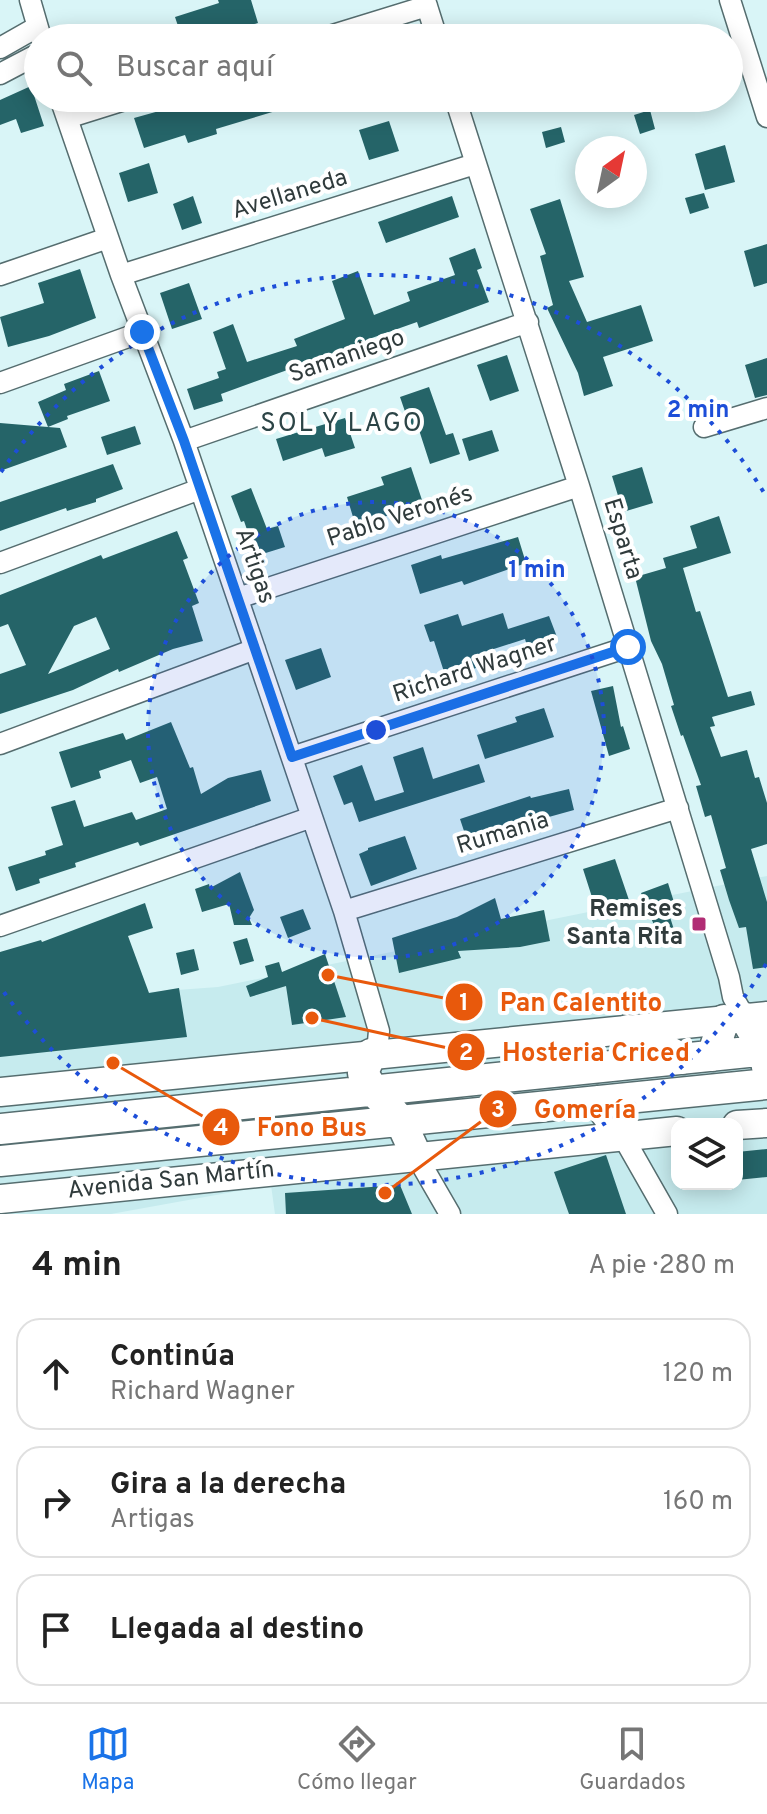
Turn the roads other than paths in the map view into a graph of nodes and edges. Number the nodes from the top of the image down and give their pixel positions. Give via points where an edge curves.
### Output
1 (30, 0) edge
2 (730, 0) edge
3 (426, 3) edge
4 (37, 24) edge
5 (364, 24) edge
6 (433, 24) edge
7 (738, 24) edge
8 (24, 38) edge
9 (743, 41) edge
10 (0, 48) edge
11 (24, 61) edge
12 (0, 74) edge
13 (65, 112) edge
14 (459, 112) edge
15 (767, 117) edge
16 (475, 164) junction
17 (108, 238) junction
18 (0, 275) edge
19 (121, 275) junction
20 (528, 322) junction
21 (142, 332) junction
22 (0, 383) edge
23 (767, 408) edge
24 (704, 427) dead end
25 (184, 441) junction
26 (579, 486) junction
27 (200, 489) junction
28 (0, 563) edge
29 (238, 598) junction
30 (628, 647) junction
31 (255, 649) junction
32 (0, 744) edge
33 (292, 757) junction
34 (678, 808) junction
35 (312, 817) junction
36 (344, 911) junction
37 (0, 926) edge
38 (742, 1013) edge
39 (628, 1030) junction
40 (766, 1057) edge
41 (697, 1058) junction
42 (366, 1077) junction
43 (767, 1084) edge
44 (0, 1092) edge
45 (597, 1101) junction
46 (400, 1120) junction
47 (767, 1123) edge
48 (743, 1125) edge
49 (0, 1129) edge
50 (671, 1131) edge
51 (622, 1135) junction
52 (231, 1138) junction
53 (417, 1157) junction
54 (0, 1161) edge
55 (0, 1199) edge
56 (450, 1214) edge
57 (667, 1214) edge

1 - 4 street
2 - 7 street
3 - 5 street
3 - 6 street
8 - 10 street
9 - 15 street
11 - 12 street
13 - 17 street, Artigas
14 - 16 street, Esparta
16 - 19 street, Avellaneda
16 - 20 street, Esparta
17 - 18 street
17 - 19 street, Artigas
19 - 21 street, Artigas
20 - 25 street, Samaniego
20 - 26 street, Esparta
21 - 22 street
21 - 25 street, Artigas
23 - 24 street
25 - 27 street, Artigas
26 - 29 street, Pablo Veronés
26 - 30 street, Esparta
27 - 28 street
27 - 29 street, Artigas
29 - 31 street, Artigas
30 - 33 street, Richard Wagner
30 - 34 street, Esparta
31 - 32 street
31 - 33 street, Artigas
33 - 35 street, Artigas
34 - 36 street, Rumania
34 - 38 street, Esparta
35 - 36 street, Artigas
35 - 37 street
36 - 42 street, Artigas via 379,1031
38 - 39 main road
38 - 40 main road
38 - 41 main road
39 - 41 main road
39 - 42 main road
40 - 41 main road
41 - 42 main road
42 - 44 main road
42 - 46 main road
42 - 49 main road
42 - 52 main road via 348,1109 336,1116 244,1127
43 - 45 main road
45 - 46 main road
45 - 51 main road
46 - 52 main road
46 - 53 main road
47 - 48 main road
50 - 51 main road, Avenida San Martín
51 - 53 main road, Avenida San Martín
51 - 57 street
52 - 54 main road
53 - 55 main road, Avenida San Martín
53 - 56 street

